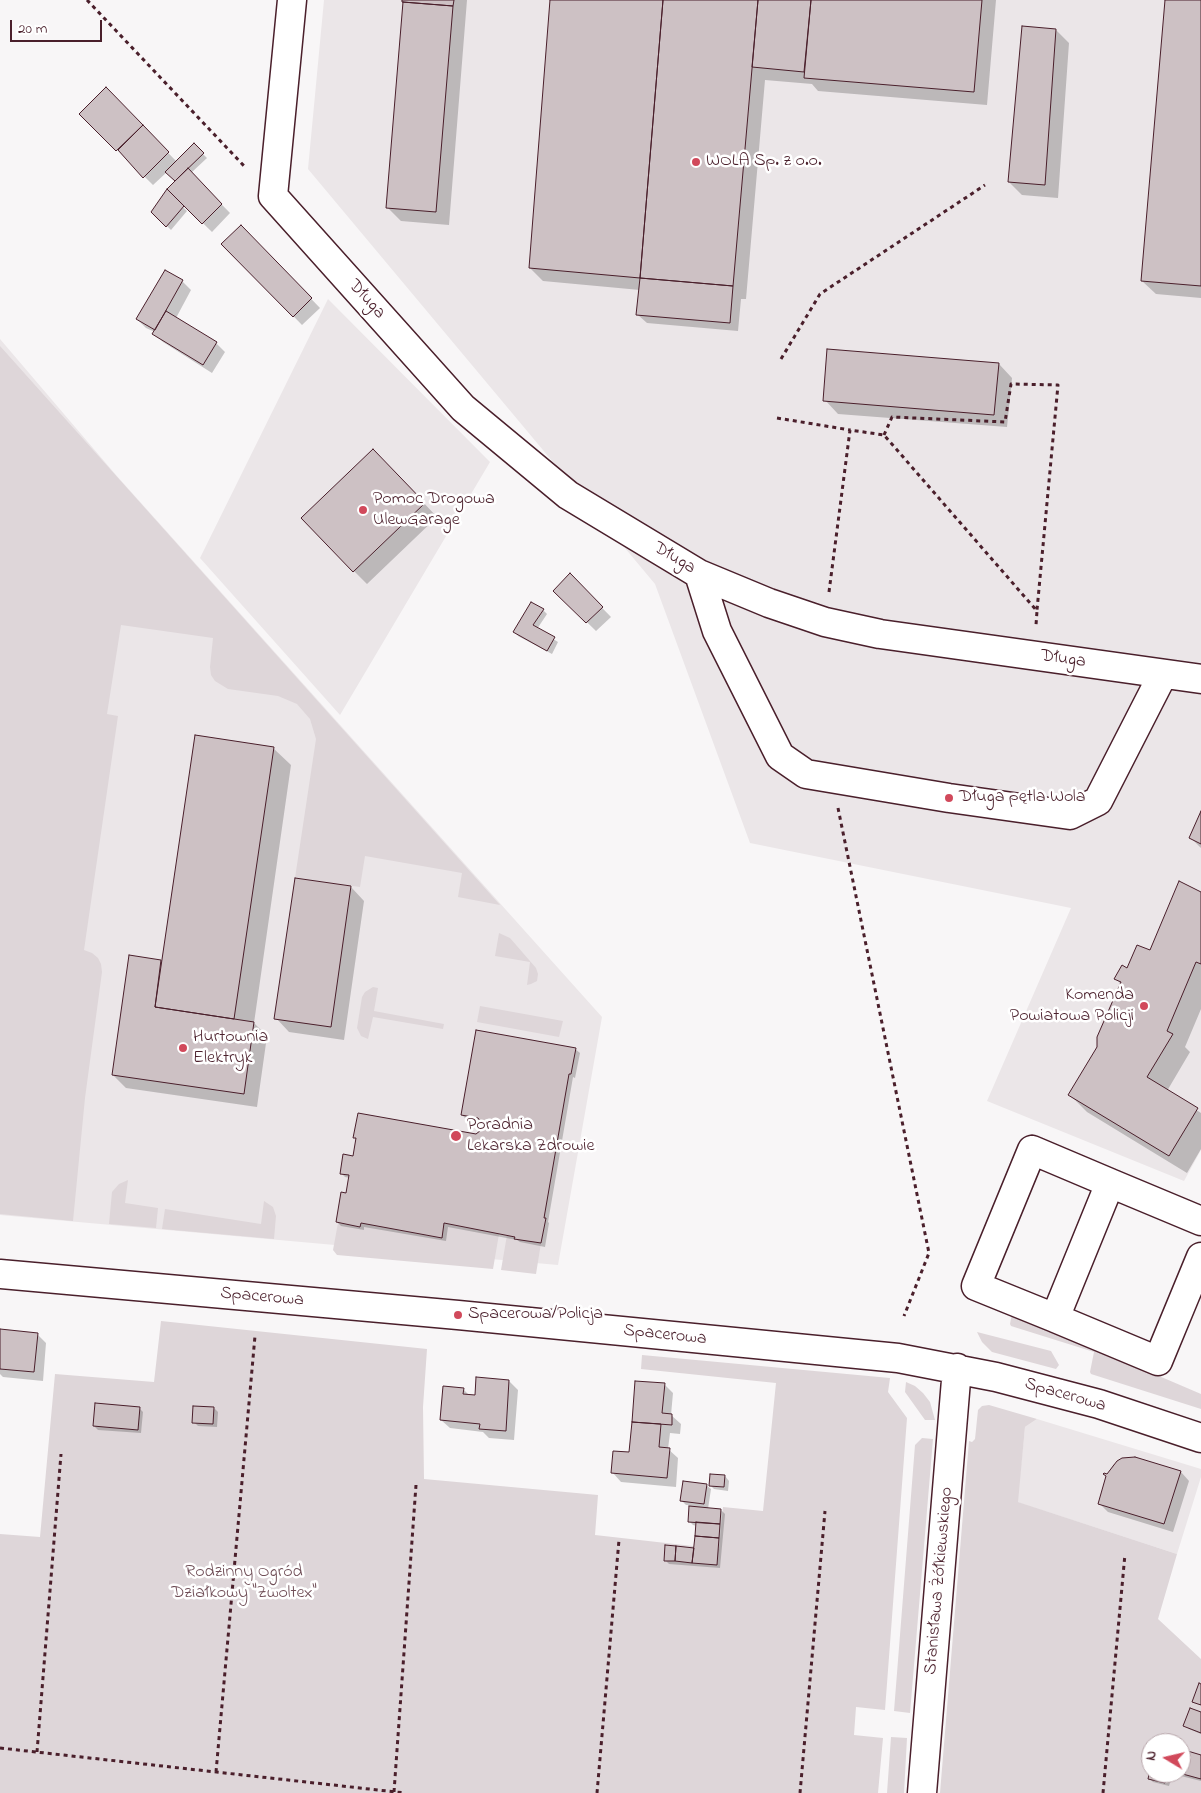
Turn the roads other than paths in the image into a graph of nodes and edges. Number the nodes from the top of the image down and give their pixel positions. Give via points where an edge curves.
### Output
1 (292, 0) edge
2 (699, 574) junction
3 (1163, 674) junction
4 (1201, 678) edge
5 (1110, 1183) junction
6 (1201, 1222) edge
7 (1201, 1257) edge
8 (0, 1274) edge
9 (1055, 1318) junction
10 (957, 1368) junction
11 (1201, 1438) edge
12 (922, 1793) edge

1 - 2 street, Długa via 273,196 463,408 568,495
2 - 3 street, Długa via 825,622 880,634
2 - 3 street via 716,631 780,756 806,774 1070,815 1098,801
3 - 4 street, Długa
5 - 6 street
5 - 9 street
5 - 9 street via 1032,1150 976,1286
7 - 9 street via 1158,1361
8 - 10 street, Spacerowa via 898,1358
10 - 11 street, Spacerowa via 1098,1404
10 - 12 street, Stanisława Żółkiewskiego

